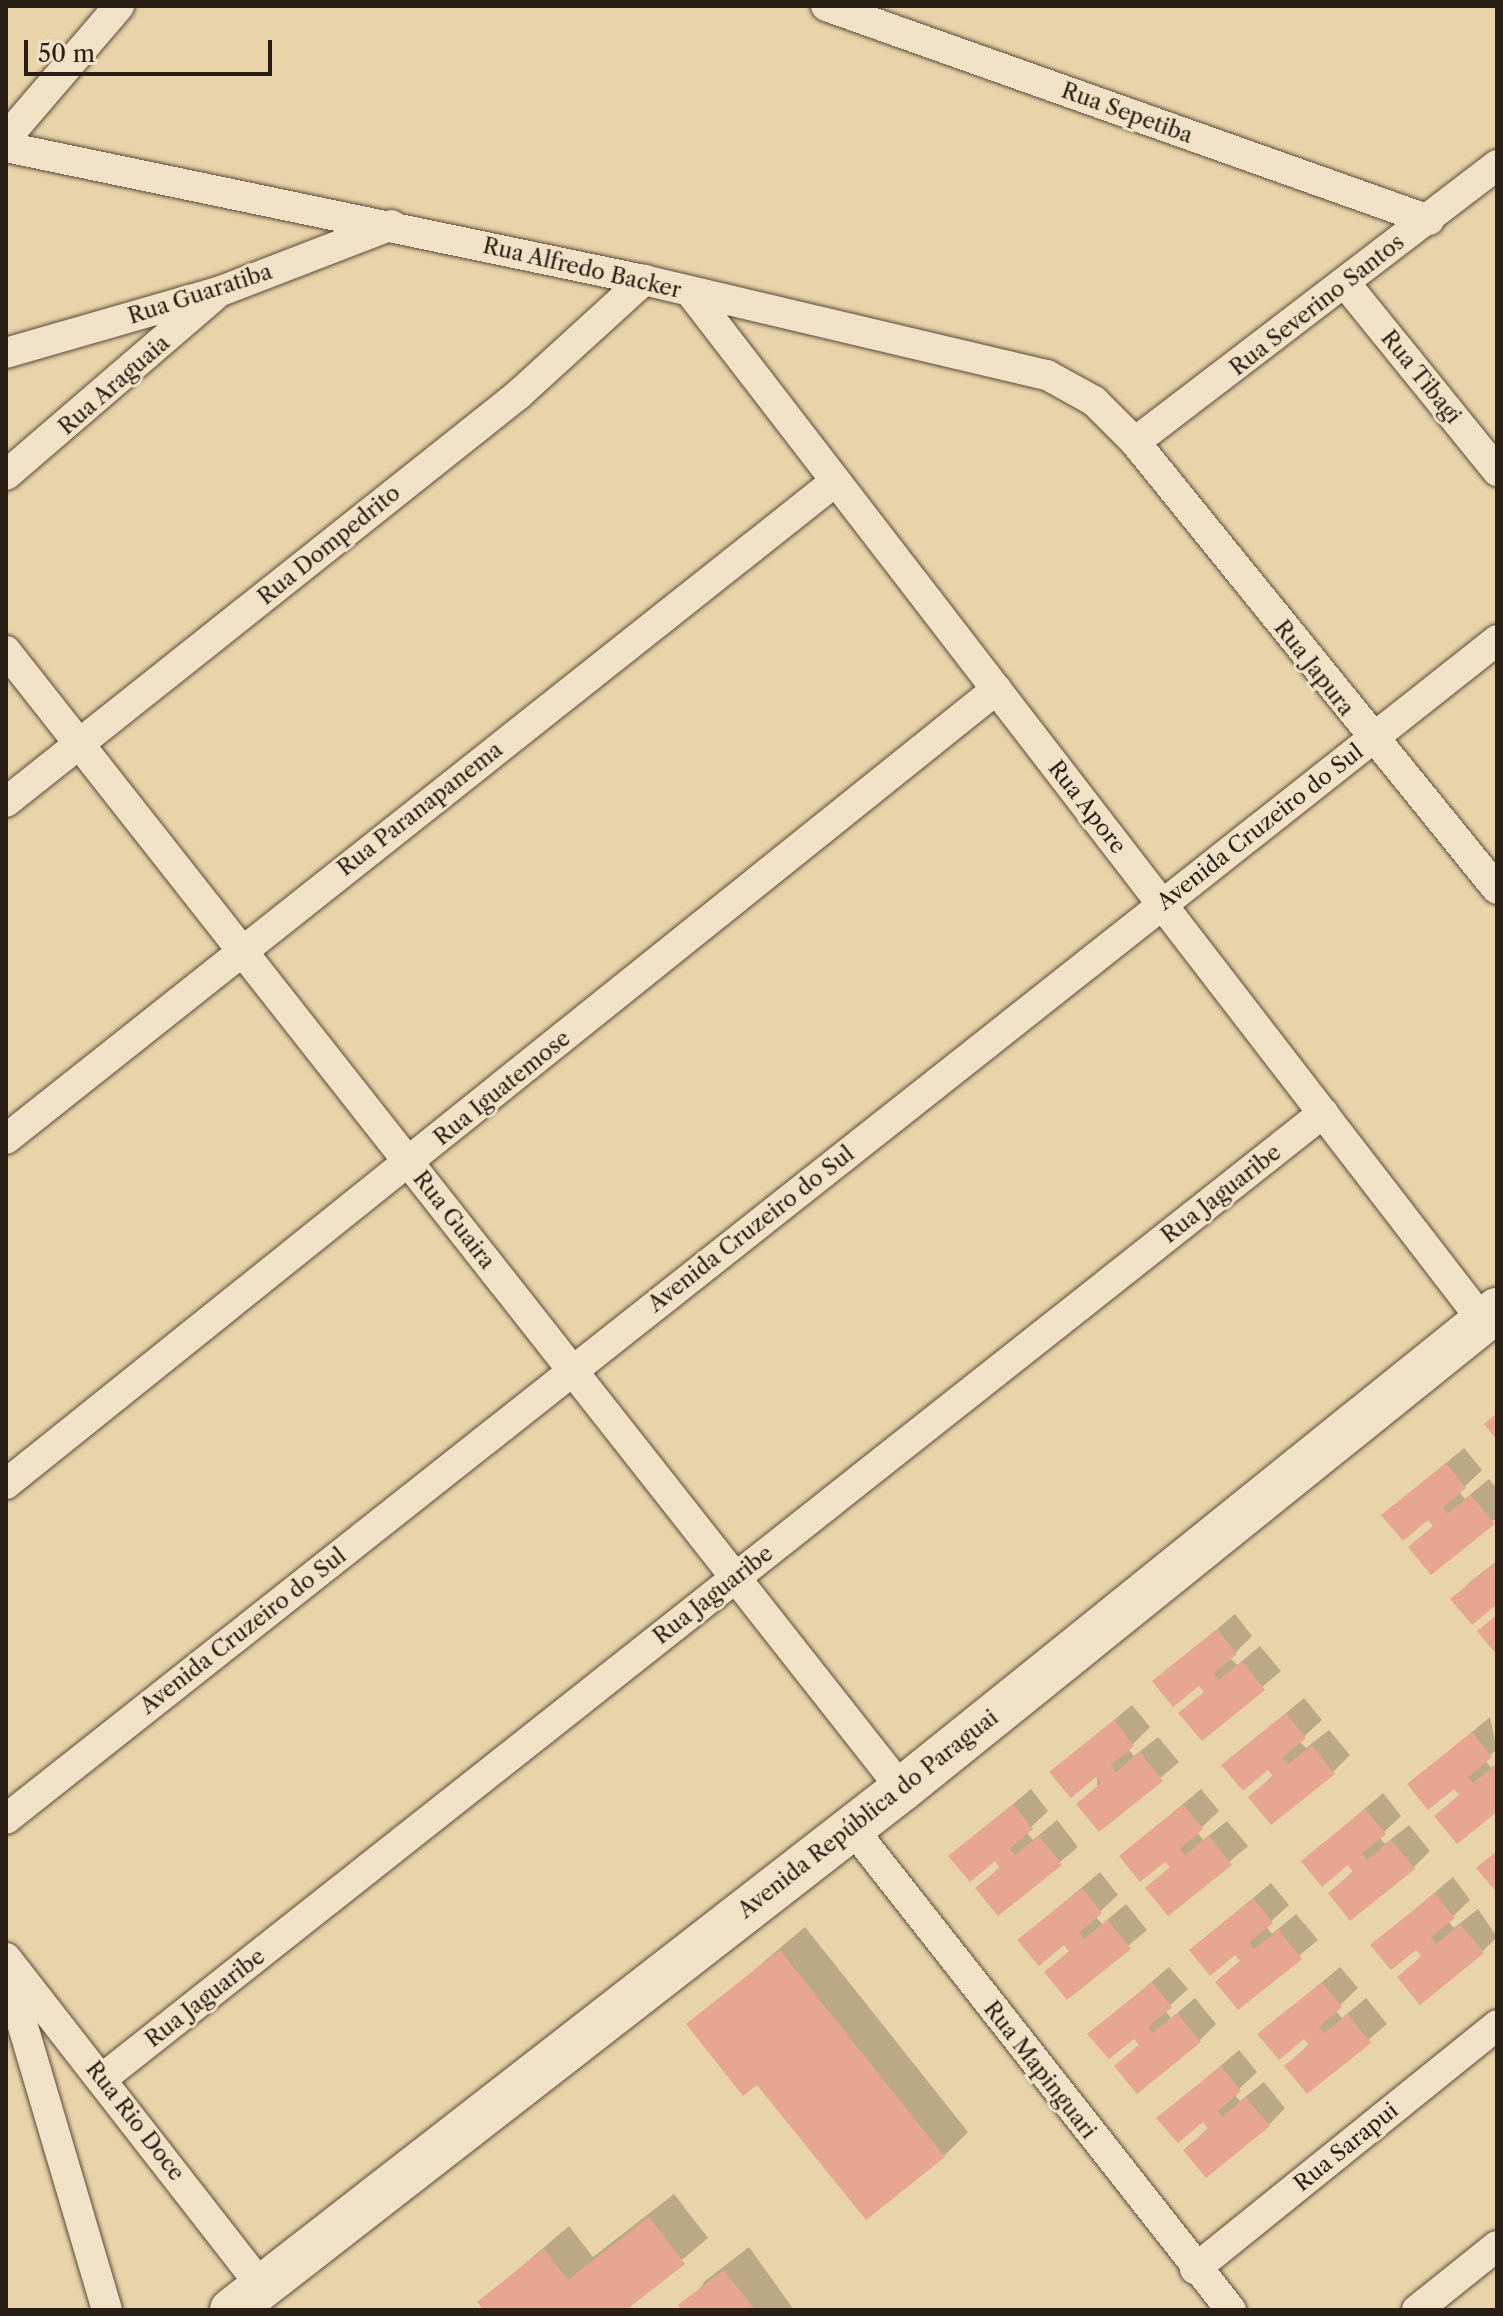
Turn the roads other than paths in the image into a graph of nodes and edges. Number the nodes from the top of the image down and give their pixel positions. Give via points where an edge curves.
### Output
1 (119, 6) edge
2 (826, 6) edge
3 (6, 138) edge
4 (6, 147) edge
5 (1497, 165) edge
6 (1429, 220) junction
7 (392, 225) junction
8 (644, 280) junction
9 (1345, 283) junction
10 (218, 292) junction
11 (691, 293) junction
12 (6, 353) edge
13 (1135, 442) junction
14 (1497, 471) edge
15 (6, 475) edge
16 (836, 481) junction
17 (1497, 640) edge
18 (6, 651) edge
19 (997, 689) junction
20 (1371, 740) junction
21 (79, 744) junction
22 (6, 802) edge
23 (1497, 889) edge
24 (1162, 904) junction
25 (242, 950) junction
26 (1323, 1113) junction
27 (6, 1139) edge
28 (409, 1162) junction
29 (1490, 1315) edge
30 (573, 1371) junction
31 (6, 1484) edge
32 (736, 1577) junction
33 (902, 1789) junction
34 (6, 1819) edge
35 (852, 1828) junction
36 (6, 1958) edge
37 (6, 1969) edge
38 (1497, 2025) edge
39 (103, 2078) junction
40 (1497, 2246) edge
41 (1195, 2269) junction
42 (247, 2298) edge
43 (107, 2310) edge
44 (1231, 2310) edge
45 (1417, 2310) edge

1 - 3 street
2 - 6 street, Rua Sepetiba
4 - 7 street, Rua Alfredo Backer
5 - 6 street, Rua Severino Santos
6 - 9 street, Rua Severino Santos
7 - 8 street, Rua Alfredo Backer
7 - 10 street, Rua Guaratiba
8 - 11 street, Rua Alfredo Backer
8 - 21 street, Rua Dompedrito via 518,395
9 - 13 street, Rua Severino Santos
9 - 14 street, Rua Tibagi
10 - 12 street, Rua Guaratiba
10 - 15 street, Rua Araguaia
11 - 13 street, Rua Alfredo Backer via 1047,375 1094,401
11 - 16 street, Rua Apore
13 - 20 street, Rua Japura
16 - 19 street, Rua Apore
16 - 25 street, Rua Paranapanema
17 - 20 street, Avenida Cruzeiro do Sul
18 - 21 street, Rua Guaira
19 - 24 street, Rua Apore
19 - 28 street, Rua Iguatemose
20 - 23 street, Rua Japura
20 - 24 street, Avenida Cruzeiro do Sul
21 - 22 street, Rua Dompedrito
21 - 25 street, Rua Guaira
24 - 26 street, Rua Apore
24 - 30 street, Avenida Cruzeiro do Sul
25 - 27 street, Rua Paranapanema
25 - 28 street, Rua Guaira
26 - 29 street, Rua Apore
26 - 32 street, Rua Jaguaribe
28 - 30 street, Rua Guaira
28 - 31 street, Rua Iguatemose
29 - 33 main road, Avenida República do Paraguai
30 - 32 street, Rua Guaira
30 - 34 street, Avenida Cruzeiro do Sul
32 - 33 street, Rua Guaira
32 - 39 street, Rua Jaguaribe
33 - 35 main road, Avenida República do Paraguai
35 - 41 street, Rua Mapinguari
35 - 42 main road, Avenida República do Paraguai
36 - 39 street, Rua Rio Doce
37 - 43 street
38 - 41 street, Rua Sarapui
39 - 42 street, Rua Rio Doce
40 - 45 street
41 - 44 street, Rua Mapinguari

